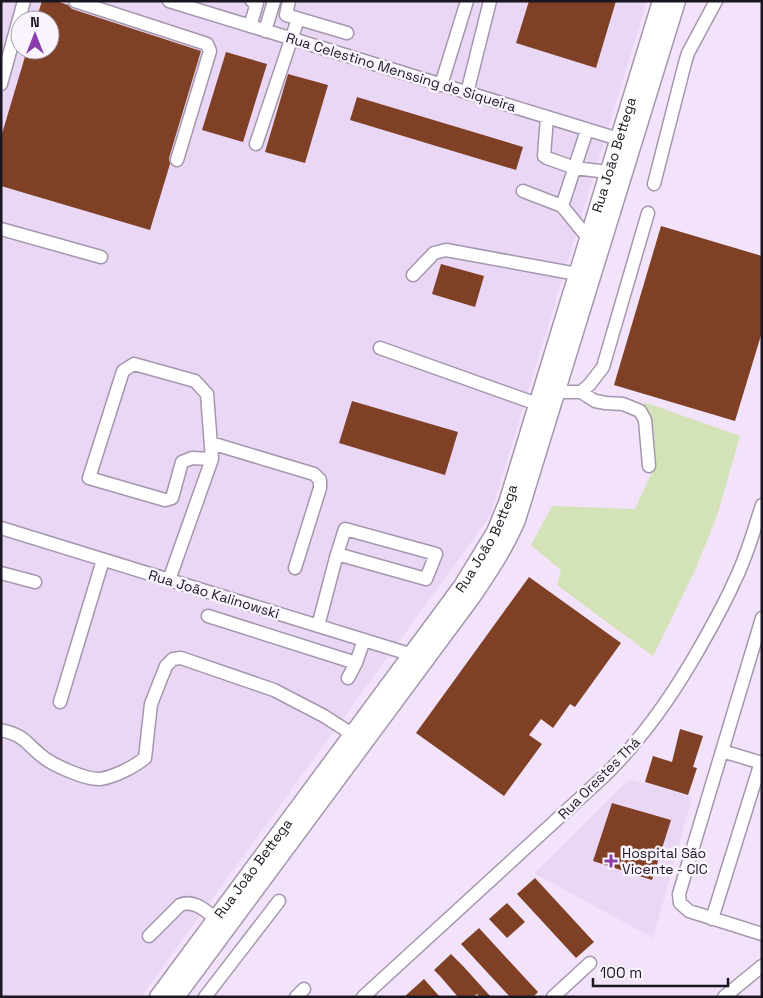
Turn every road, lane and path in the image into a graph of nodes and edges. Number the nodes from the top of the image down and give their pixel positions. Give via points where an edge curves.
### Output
1 (24, 1) edge
2 (75, 1) edge
3 (169, 1) edge
4 (274, 1) edge
5 (289, 1) edge
6 (467, 1) edge
7 (490, 1) edge
8 (661, 1) edge
9 (676, 1) edge
10 (716, 1) edge
11 (256, 2) edge
12 (199, 6) edge
13 (298, 19) junction
14 (250, 26) junction
15 (265, 31) junction
16 (347, 33) dead end
17 (291, 39) junction
18 (1, 84) edge
19 (441, 85) junction
20 (467, 93) junction
21 (547, 117) junction
22 (587, 130) junction
23 (626, 141) junction
24 (256, 144) dead end
25 (176, 160) dead end
26 (575, 168) junction
27 (608, 172) junction
28 (654, 184) dead end
29 (523, 191) dead end
30 (562, 206) junction
31 (648, 213) dead end
32 (1, 229) edge
33 (588, 238) junction
34 (101, 257) dead end
35 (577, 274) junction
36 (414, 275) dead end
37 (380, 348) dead end
38 (556, 392) junction
39 (581, 392) junction
40 (537, 404) junction
41 (212, 443) junction
42 (212, 459) junction
43 (649, 466) dead end
44 (762, 504) edge
45 (1, 528) edge
46 (337, 554) junction
47 (103, 560) junction
48 (294, 568) dead end
49 (1, 573) edge
50 (169, 580) junction
51 (35, 582) dead end
52 (208, 616) dead end
53 (762, 618) edge
54 (318, 626) junction
55 (364, 640) junction
56 (757, 649) edge
57 (419, 657) junction
58 (356, 663) junction
59 (348, 678) dead end
60 (60, 702) dead end
61 (1, 730) edge
62 (352, 734) junction
63 (722, 750) junction
64 (761, 762) edge
65 (279, 900) dead end
66 (216, 919) junction
67 (712, 919) junction
68 (762, 934) edge
69 (149, 936) dead end
70 (590, 963) dead end
71 (762, 966) edge
72 (158, 997) edge
73 (176, 997) edge
74 (205, 997) edge
75 (362, 997) edge
76 (553, 997) edge
77 (724, 997) edge

1 - 18 street
2 - 25 street via 209,46
3 - 12 street, Rua Celestino Menssing de Siqueira
4 - 15 street
5 - 13 street via 286,14
6 - 19 street
7 - 20 street
8 - 23 main road, Rua João Bettega
9 - 23 main road, Rua João Bettega
10 - 28 street via 684,64
11 - 14 street
12 - 14 street, Rua Celestino Menssing de Siqueira
13 - 16 street
13 - 17 street
14 - 15 street, Rua Celestino Menssing de Siqueira
15 - 17 street, Rua Celestino Menssing de Siqueira
17 - 19 street, Rua Celestino Menssing de Siqueira
17 - 24 street
19 - 20 street, Rua Celestino Menssing de Siqueira
20 - 21 street, Rua Celestino Menssing de Siqueira
21 - 22 street, Rua Celestino Menssing de Siqueira
21 - 26 street via 544,156
22 - 23 street, Rua Celestino Menssing de Siqueira
22 - 26 street
23 - 27 main road, Rua João Bettega
23 - 38 main road, Rua João Bettega
26 - 27 street
26 - 30 street
27 - 33 main road, Rua João Bettega
29 - 30 street
30 - 33 street
31 - 39 street via 603,367
32 - 34 street
33 - 35 main road, Rua João Bettega
35 - 36 street via 446,250 434,253
35 - 40 main road, Rua João Bettega
37 - 40 street
38 - 39 street
38 - 57 main road, Rua João Bettega via 510,535 485,579
39 - 43 street via 595,400 623,404 640,411 645,420
40 - 57 main road, Rua João Bettega via 496,532
41 - 42 street
41 - 42 street via 207,394 196,381 134,364 123,370 88,478 165,500 172,498 182,462 192,458
41 - 48 street via 314,474 320,480
42 - 50 street
44 - 75 street, Rua Orestes Thá via 745,558 721,610 648,728 602,780
45 - 47 street, Rua João Kalinowski
46 - 46 street via 345,529 436,554 426,579
46 - 54 street
47 - 50 street, Rua João Kalinowski
47 - 60 street
49 - 51 street
50 - 54 street, Rua João Kalinowski
52 - 58 street
53 - 56 street
54 - 55 street, Rua João Kalinowski
55 - 57 street, Rua João Kalinowski
55 - 58 street
56 - 63 street
57 - 62 main road, Rua João Bettega
57 - 73 main road, Rua João Bettega
58 - 59 street
61 - 62 street via 24,738 41,756 89,778 100,778 136,766 145,758 152,704 166,666 173,659 181,658 274,690
62 - 66 main road, Rua João Bettega
63 - 64 street
63 - 67 street via 680,889 680,903 689,911
64 - 67 street
65 - 74 street
66 - 69 street via 199,907 184,903
66 - 72 main road, Rua João Bettega
67 - 68 street
70 - 76 street
71 - 77 street

